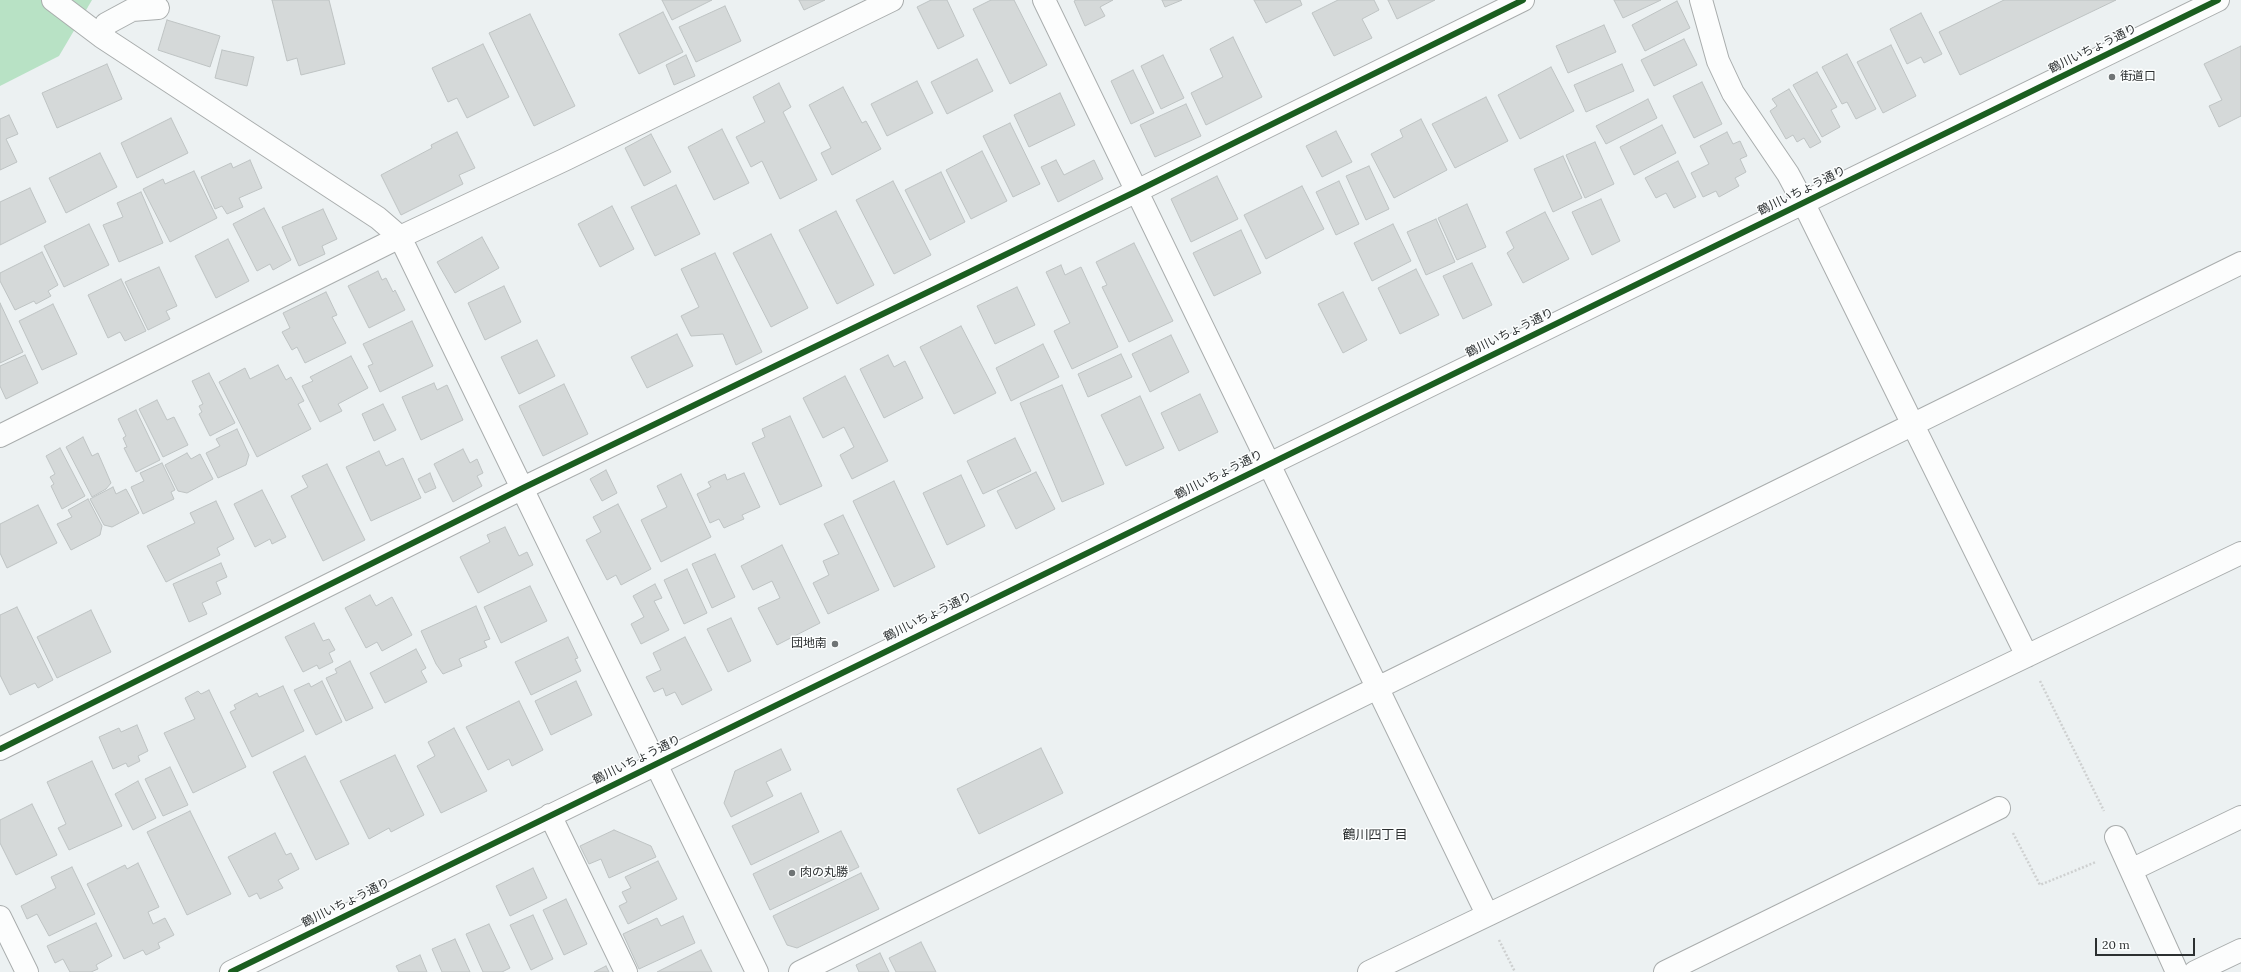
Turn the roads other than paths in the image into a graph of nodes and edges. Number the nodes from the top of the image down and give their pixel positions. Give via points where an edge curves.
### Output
1 (53, 0) edge
2 (892, 0) edge
3 (1044, 0) edge
4 (1523, 0) edge
5 (1701, 0) edge
6 (2218, 0) edge
7 (158, 8) dead end
8 (102, 37) junction
9 (1137, 191) junction
10 (1803, 202) junction
11 (400, 237) junction
12 (2241, 263) edge
13 (1913, 424) junction
14 (0, 436) edge
15 (1268, 463) junction
16 (522, 488) junction
17 (2241, 553) edge
18 (2027, 656) junction
19 (1377, 688) junction
20 (0, 749) edge
21 (655, 763) junction
22 (1999, 808) road end
23 (550, 815) junction
24 (2241, 817) edge
25 (1487, 914) junction
26 (0, 917) edge
27 (2241, 950) edge
28 (27, 972) edge
29 (231, 972) edge
30 (626, 972) edge
31 (757, 972) edge
32 (800, 972) edge
33 (1369, 972) edge
34 (1665, 972) edge
35 (2177, 972) edge
36 (2196, 972) edge

1 - 8 street
2 - 11 street
3 - 9 street
4 - 9 street
5 - 10 street via 1718,61 1733,93 1788,174
6 - 10 street, 鶴川いちょう通り
7 - 8 street via 132,10 106,24
8 - 11 street via 371,214
9 - 15 street
9 - 16 street
10 - 13 street
10 - 15 street, 鶴川いちょう通り
11 - 14 street
11 - 16 street
12 - 13 street
13 - 18 street
13 - 19 street
15 - 19 street
15 - 21 street, 鶴川いちょう通り
16 - 20 street
16 - 21 street
17 - 18 street
18 - 25 street
19 - 25 street
19 - 32 street
21 - 23 street, 鶴川いちょう通り
21 - 31 street
22 - 34 street
23 - 29 street, 鶴川いちょう通り
23 - 30 street
24 - 35 street via 2123,853
25 - 33 street
26 - 28 street
27 - 36 street

